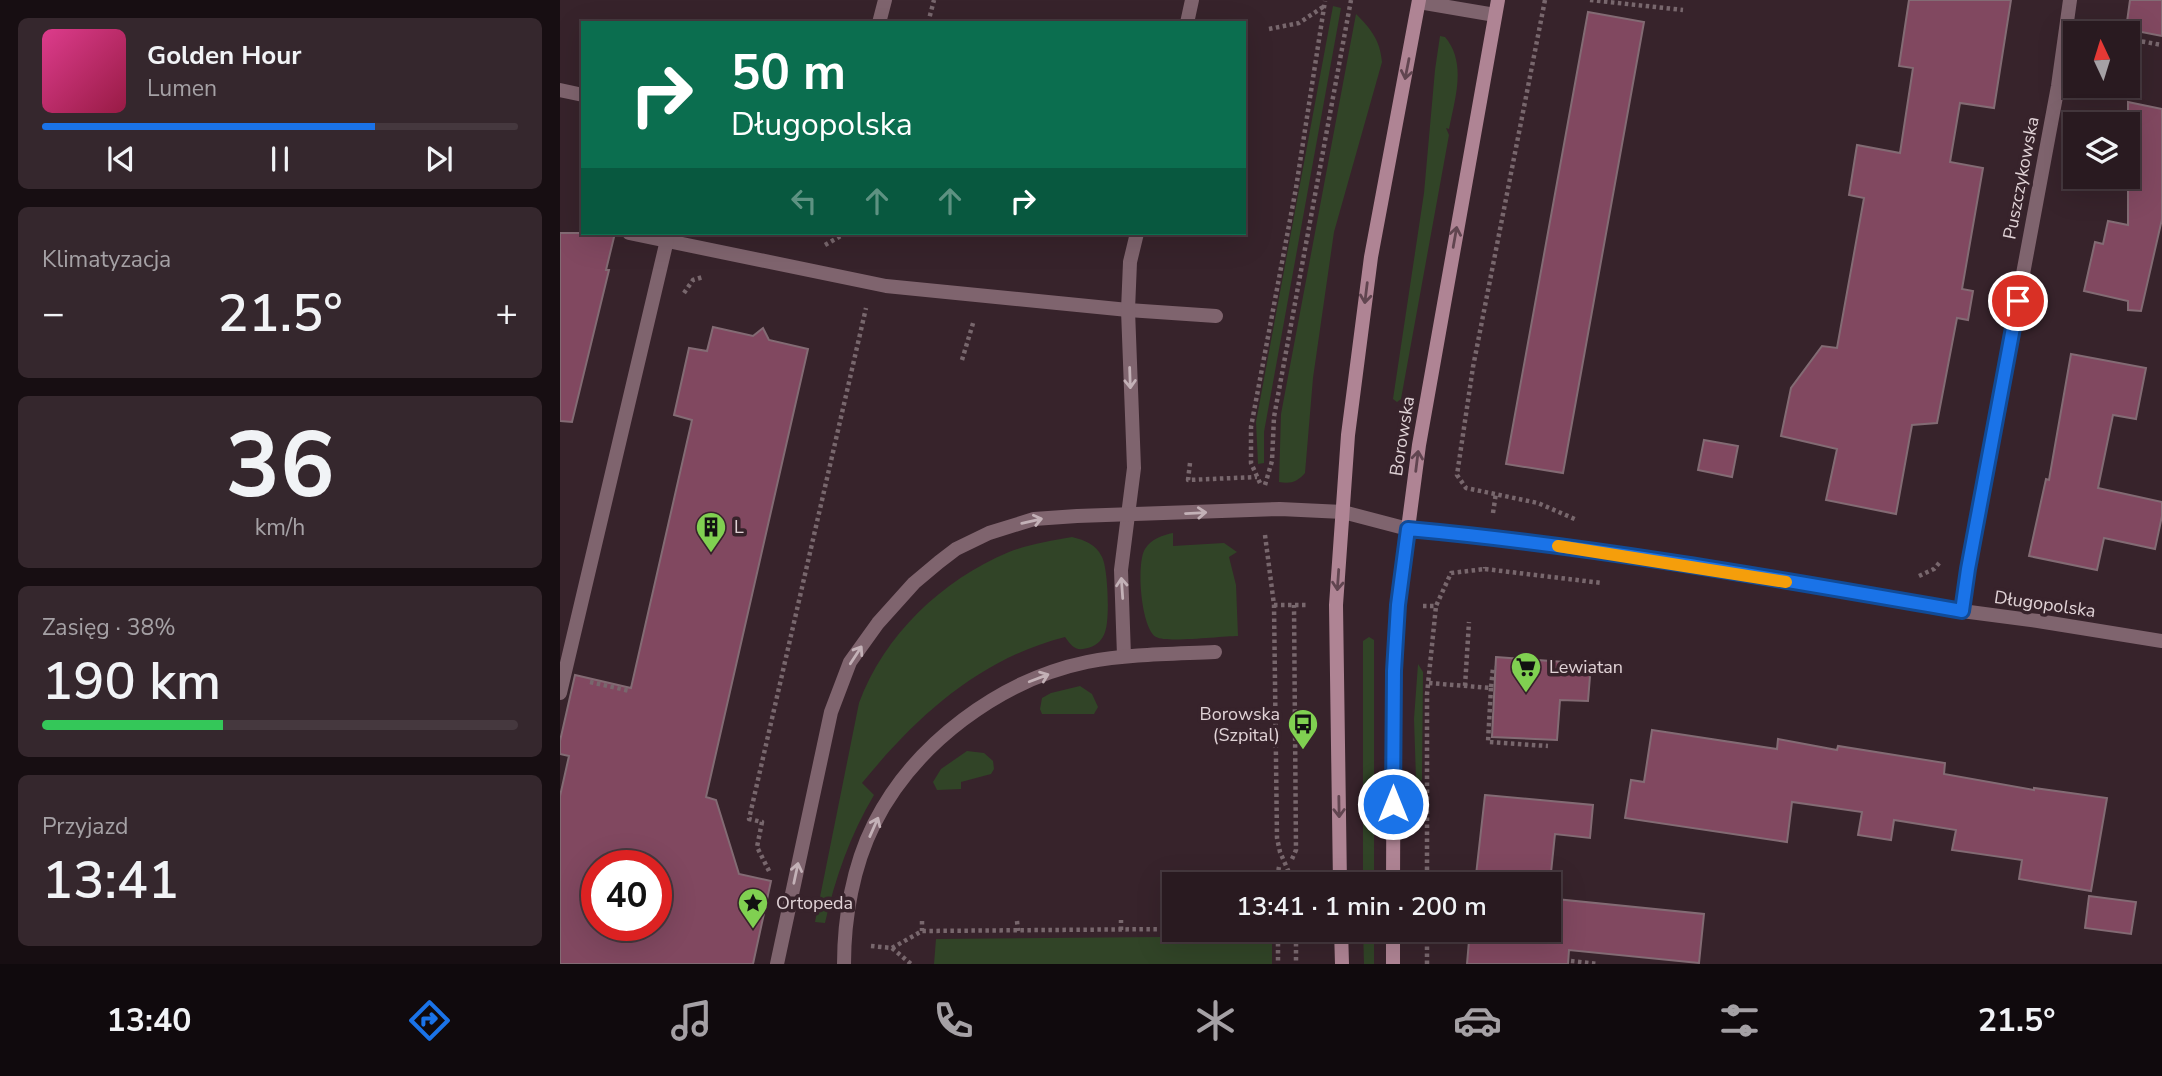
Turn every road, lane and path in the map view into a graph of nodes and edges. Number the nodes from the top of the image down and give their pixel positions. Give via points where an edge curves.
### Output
1 (885, 0) edge
2 (934, 0) edge
3 (1352, 0) edge
4 (1498, 0) edge
5 (1545, 0) edge
6 (1590, 0) edge
7 (2070, 0) edge
8 (1416, 1) edge
9 (1192, 2) edge
10 (1324, 4) edge
11 (1683, 10) dead end
12 (1495, 15) junction
13 (880, 21) edge
14 (929, 21) edge
15 (1187, 21) edge
16 (1269, 29) dead end
17 (2140, 41) edge
18 (2162, 44) edge
19 (560, 90) edge
20 (581, 95) edge
21 (630, 235) edge
22 (1137, 235) edge
23 (667, 240) junction
24 (715, 275) dead end
25 (679, 299) dead end
26 (867, 304) dead end
27 (1128, 310) junction
28 (975, 315) dead end
29 (1216, 316) dead end
30 (962, 360) dead end
31 (1190, 463) dead end
32 (1257, 477) junction
33 (1496, 493) junction
34 (1343, 512) junction
35 (1127, 515) junction
36 (1492, 518) dead end
37 (1582, 522) dead end
38 (1408, 529) junction
39 (1265, 533) dead end
40 (1486, 561) dead end
41 (1485, 569) junction
42 (1609, 583) dead end
43 (1294, 604) junction
44 (1273, 605) junction
45 (1304, 605) dead end
46 (1415, 606) dead end
47 (1436, 606) junction
48 (1962, 611) junction
49 (1469, 622) dead end
50 (2162, 642) edge
51 (1215, 652) dead end
52 (1124, 656) junction
53 (1496, 668) dead end
54 (587, 681) dead end
55 (1429, 683) junction
56 (1465, 685) junction
57 (1491, 688) junction
58 (630, 691) dead end
59 (560, 694) edge
60 (1548, 746) dead end
61 (1292, 859) dead end
62 (1279, 866) dead end
63 (1278, 872) edge
64 (1289, 872) edge
65 (1340, 872) edge
66 (1393, 872) edge
67 (1427, 872) edge
68 (768, 880) dead end
69 (1121, 920) dead end
70 (922, 921) dead end
71 (1017, 921) dead end
72 (1162, 929) edge
73 (1121, 930) junction
74 (1018, 931) junction
75 (922, 932) junction
76 (1278, 942) edge
77 (1296, 942) edge
78 (1341, 942) edge
79 (1393, 942) edge
80 (1427, 942) edge
81 (844, 945) junction
82 (892, 948) junction
83 (1571, 961) dead end
84 (777, 964) edge
85 (844, 964) edge
86 (911, 964) edge
87 (1278, 964) edge
88 (1296, 964) edge
89 (1342, 964) edge
90 (1393, 964) edge
91 (1427, 964) edge
92 (1598, 964) edge

1 - 13 street
2 - 14 path
3 - 32 path via 1264,490
4 - 12 street, Borowska
5 - 33 path via 1473,367 1457,475 1466,488
6 - 11 path
7 - 48 street, Puszczykowska
8 - 12 street
8 -> 34 street via 1371,257
9 - 15 street
10 - 16 path via 1299,23
10 - 32 path via 1296,188 1251,427 1251,463
38 -> 12 street, Borowska
17 - 18 path
19 - 20 street
21 - 23 street
22 - 27 street
23 - 27 street via 886,286
23 - 59 street
24 - 25 path via 693,280
26 - 68 path via 749,819 762,822 757,848 769,869
27 - 29 street
27 -> 35 street via 1134,468
28 - 30 path
31 - 32 path via 1188,480
33 - 36 path
33 - 37 path via 1538,503
35 -> 34 street, Długopolska via 1280,509
34 - 38 street, Długopolska
34 -> 65 street via 1336,606
52 -> 35 street via 1121,570
84 -> 35 street, Długopolska via 831,712 850,662 878,623 939,562 989,533 1034,519
38 - 48 street, Długopolska via 1630,556
38 - 66 street, Borowska via 1394,671
39 - 44 path
40 - 41 path
41 - 42 path
41 - 47 path via 1451,573
43 - 44 path
43 - 45 path
43 - 61 path via 1296,850
44 - 64 path via 1277,838
46 - 47 path
47 - 55 path
48 - 50 street, Długopolska
49 - 56 path
51 - 52 street
81 -> 52 street via 852,891 873,826 898,785 932,748 965,719 1014,687 1070,667
53 - 57 path
54 - 58 path
55 - 56 path
55 - 67 path
56 - 57 path
57 - 60 path via 1488,742
62 - 63 path
69 - 73 path
70 - 75 path
71 - 74 path
72 - 73 path
73 - 74 path
74 - 75 path
75 - 82 path
76 - 87 path
77 - 88 path
78 - 89 street
79 - 90 street
80 - 91 path
81 - 82 path
81 - 85 street
82 - 86 path
83 - 92 path

